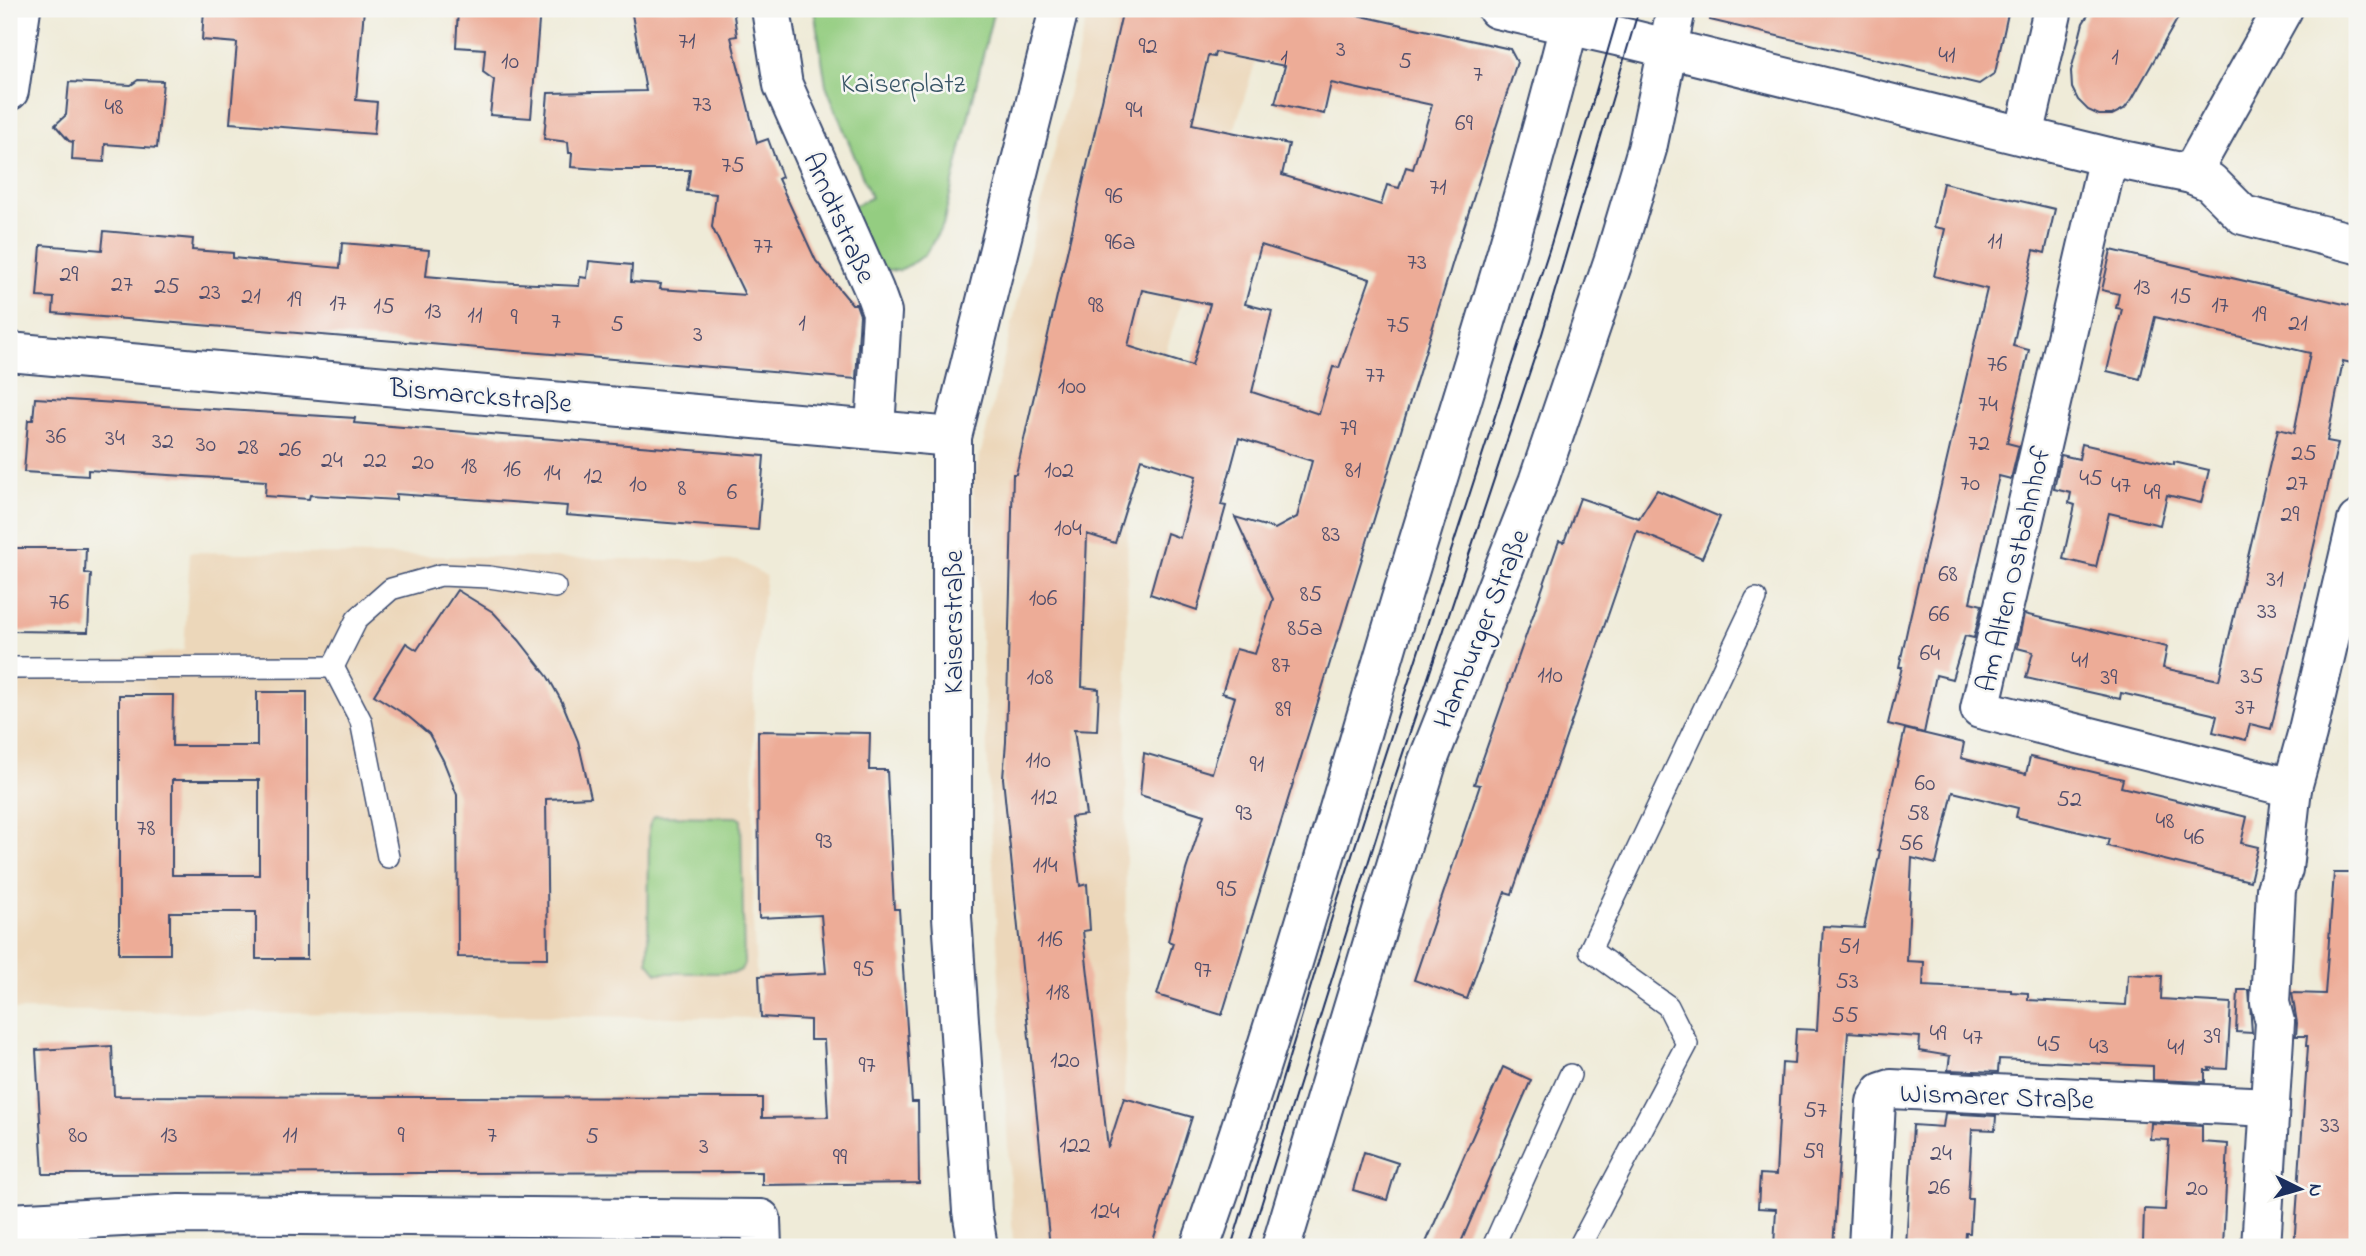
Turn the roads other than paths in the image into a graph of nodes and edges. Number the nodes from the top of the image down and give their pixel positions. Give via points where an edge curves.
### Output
1 (20, 9) edge
2 (771, 9) edge
3 (1059, 9) edge
4 (1497, 9) edge
5 (1676, 9) edge
6 (2053, 9) edge
7 (2283, 9) edge
8 (1571, 17) edge
9 (1668, 49) junction
10 (9, 91) edge
11 (2024, 136) junction
12 (2108, 157) junction
13 (2191, 174) junction
14 (2357, 244) edge
15 (9, 352) edge
16 (875, 429) junction
17 (952, 438) junction
18 (2357, 521) edge
19 (555, 587) dead end
20 (1756, 599) dead end
21 (333, 667) junction
22 (9, 668) edge
23 (2292, 788) junction
24 (388, 857) dead end
25 (1570, 1075) dead end
26 (2270, 1107) junction
27 (9, 1223) edge
28 (762, 1233) edge
29 (978, 1247) edge
30 (1200, 1247) edge
31 (1281, 1247) edge
32 (1493, 1247) edge
33 (1579, 1247) edge
34 (1868, 1247) edge
35 (2261, 1247) edge

1 - 10 street
2 - 16 street, Arndtstraße via 783,85 882,312
3 - 17 street, Kaiserstraße
4 - 8 street
5 - 9 street, Hamburger Straße
6 - 11 street
7 - 13 street
8 - 9 street via 1612,35
8 - 30 street via 1502,274 1287,984
9 - 11 street
9 - 31 street, Hamburger Straße via 1647,149 1614,259 1538,482 1427,763
11 - 12 street
12 - 13 street
12 - 23 street, Am Alten Ostbahnhof via 1980,709
13 - 14 street via 2210,182 2243,215
15 - 16 street, Bismarckstraße
16 - 17 street, Bismarckstraße
17 - 29 street, Kaiserstraße via 951,917
18 - 23 street
19 - 21 lane via 441,575 391,589 357,619
20 - 33 lane via 1590,950 1668,1006 1687,1044
21 - 22 lane
21 - 24 lane via 361,721
23 - 26 street via 2283,869 2276,889
25 - 32 lane
26 - 34 street, Wismarer Straße via 1882,1092 1876,1102
26 - 35 street
27 - 28 street via 179,1214

